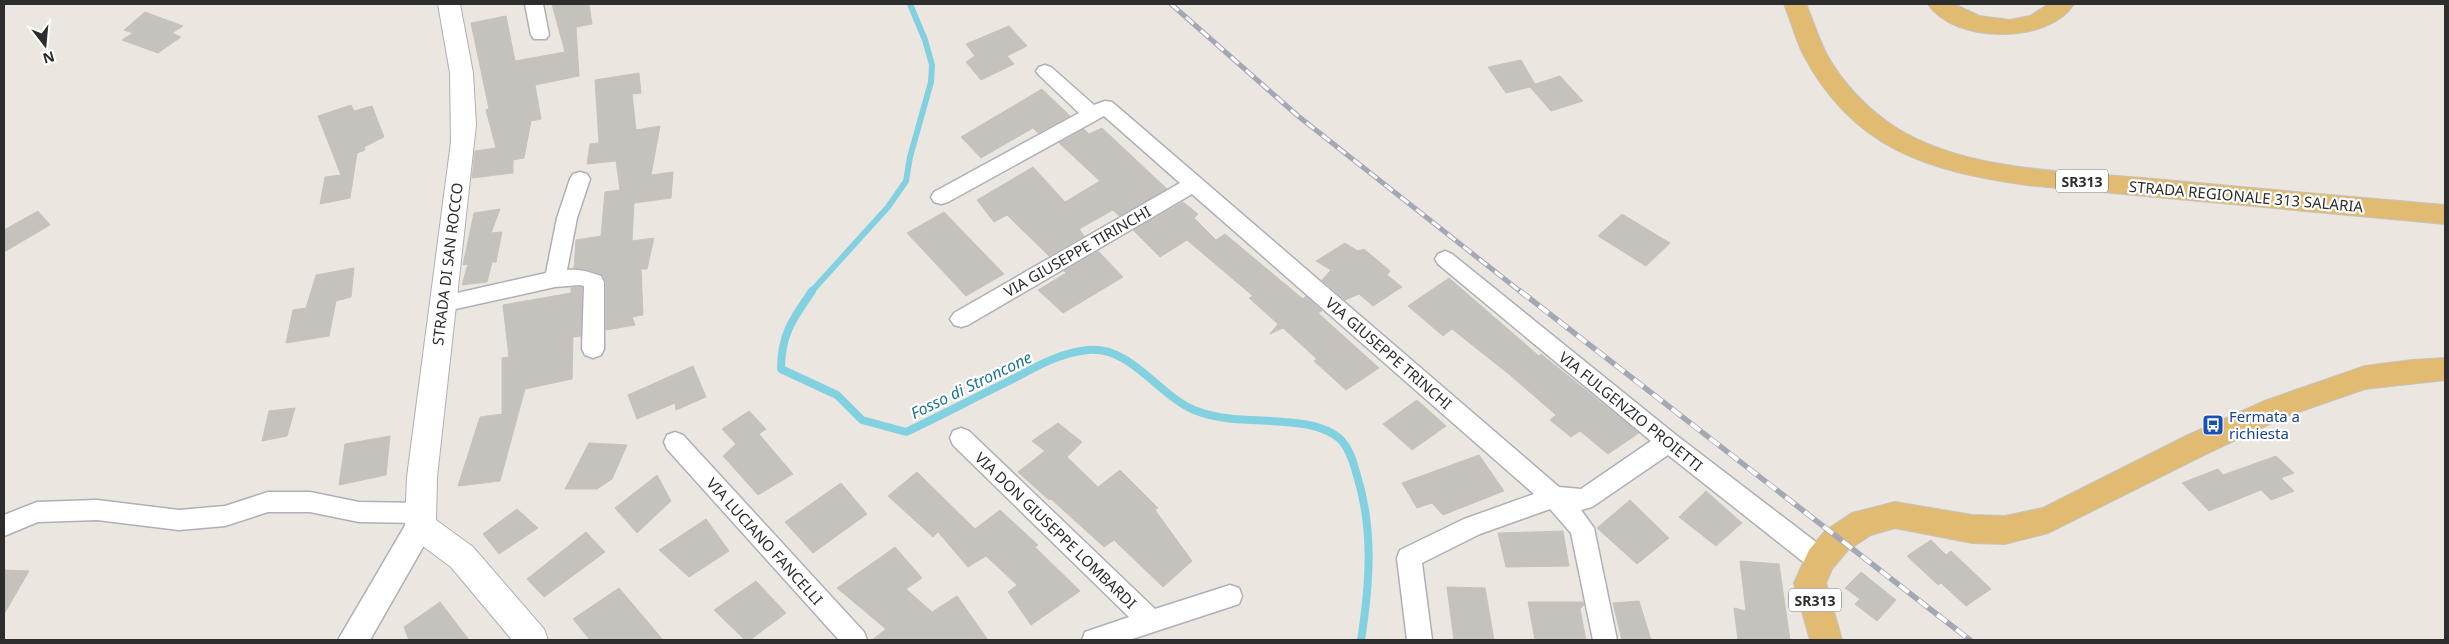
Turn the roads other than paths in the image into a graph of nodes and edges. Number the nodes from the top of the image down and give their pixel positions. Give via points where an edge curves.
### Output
1 (449, 4) edge
2 (534, 4) edge
3 (1795, 4) edge
4 (1939, 4) edge
5 (2063, 4) edge
6 (540, 35) dead end
7 (1045, 71) dead end
8 (1098, 110) junction
9 (580, 179) dead end
10 (1194, 184) junction
11 (941, 197) dead end
12 (2445, 215) edge
13 (1445, 259) dead end
14 (555, 279) junction
15 (442, 304) junction
16 (960, 319) dead end
17 (593, 349) dead end
18 (2445, 369) edge
19 (961, 438) dead end
20 (675, 442) dead end
21 (1668, 442) junction
22 (1554, 497) junction
23 (420, 519) junction
24 (4, 526) edge
25 (1820, 560) junction
26 (1230, 596) dead end
27 (1151, 622) junction
28 (353, 640) edge
29 (532, 640) edge
30 (855, 640) edge
31 (1094, 640) edge
32 (1420, 640) edge
33 (1605, 640) edge
34 (1826, 640) edge

1 - 15 main road, STRADA DI SAN ROCCO via 465,108
2 - 6 street
3 - 12 main road, STRADA REGIONALE 313 SALARIA / SR313 via 1814,52 1829,78 1852,105 1877,127 1914,150 1949,163 2026,176
4 - 5 main road via 1972,21 2007,27 2037,23
7 - 8 street, VIA GIUSEPPE TRINCHI
8 - 10 street, VIA GIUSEPPE TRINCHI
8 - 11 street
9 - 14 street via 567,218
10 - 16 street, VIA GIUSEPPE TIRINCHI
10 - 22 street, VIA GIUSEPPE TRINCHI
13 - 21 street, VIA FULGENZIO PROIETTI
14 - 15 street
14 - 17 street via 581,277 594,282
15 - 23 main road, STRADA DI SAN ROCCO
18 - 25 main road, SR313 via 2365,378 2277,408 2048,520 2005,530 1972,530 1895,515 1863,523 1837,540
19 - 27 street, VIA DON GIUSEPPE LOMBARDI
20 - 30 street, VIA LUCIANO FANCELLI
21 - 22 street via 1584,500
21 - 25 street, VIA FULGENZIO PROIETTI
22 - 32 street via 1472,526 1409,558
22 - 33 street, VIA GIUSEPPE TRINCHI via 1582,528
23 - 24 street via 310,502 268,502 225,516 179,520 97,510 37,512
23 - 28 street
23 - 29 main road via 462,557
25 - 34 main road, SR313 via 1810,583
26 - 27 street, VIA DON GIUSEPPE LOMBARDI
27 - 31 street, VIA DON GIUSEPPE LOMBARDI

